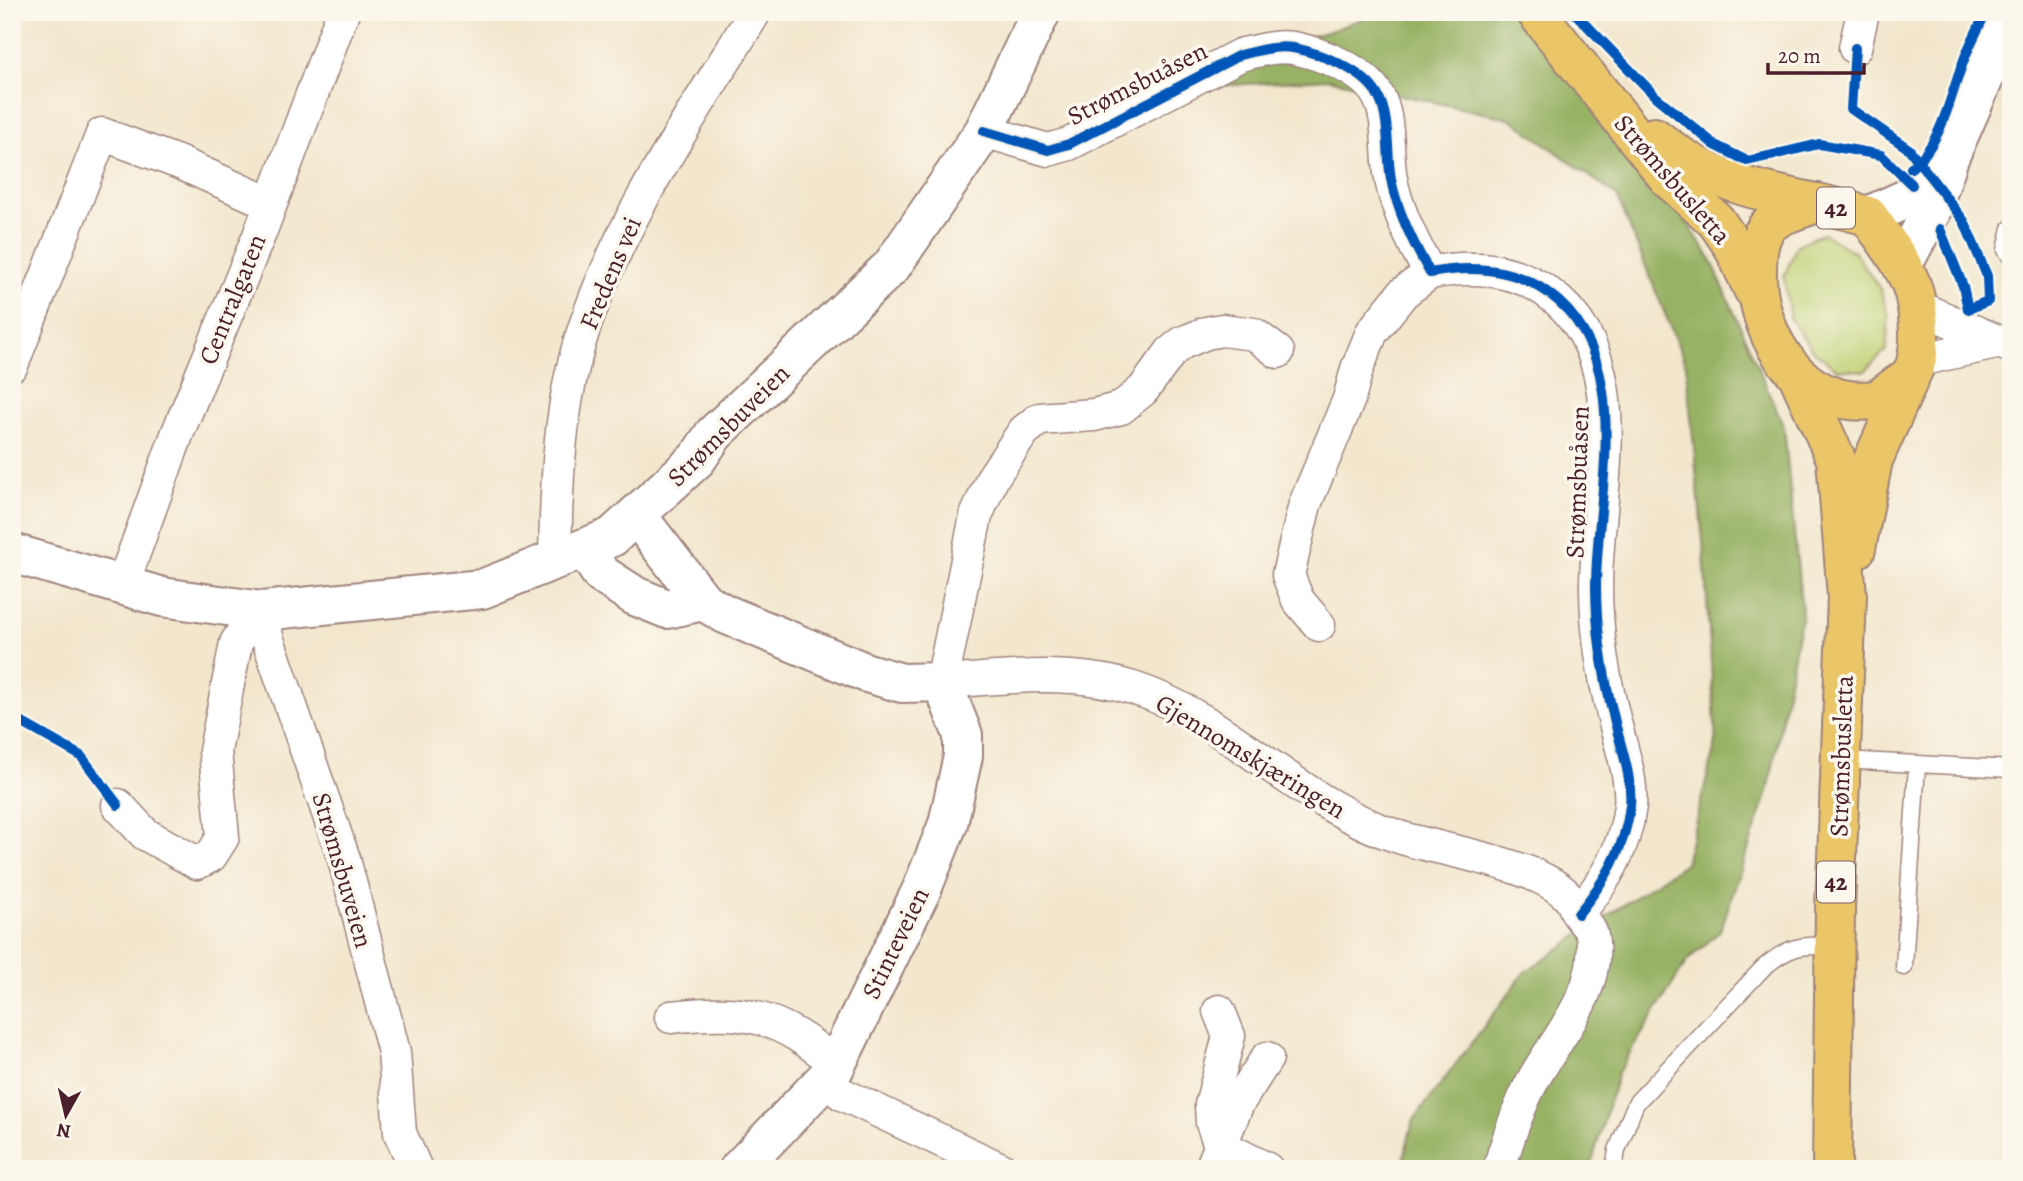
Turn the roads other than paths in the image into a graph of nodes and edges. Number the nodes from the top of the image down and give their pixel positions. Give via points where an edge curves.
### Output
1 (343, 12) edge
2 (755, 12) edge
3 (1041, 12) edge
4 (1536, 12) edge
5 (1863, 12) edge
6 (2011, 17) edge
7 (1855, 47) dead end
8 (1604, 97) junction
9 (984, 131) junction
10 (1949, 158) junction
11 (269, 204) junction
12 (1818, 204) junction
13 (1868, 216) junction
14 (2011, 228) edge
15 (2011, 257) edge
16 (1902, 266) junction
17 (1430, 273) junction
18 (1758, 300) junction
19 (1918, 307) junction
20 (2004, 345) edge
21 (1278, 352) dead end
22 (12, 365) edge
23 (1912, 368) junction
24 (1800, 380) junction
25 (637, 516) junction
26 (12, 553) edge
27 (570, 556) junction
28 (122, 586) junction
29 (1847, 596) junction
30 (703, 601) junction
31 (262, 611) junction
32 (1319, 625) dead end
33 (942, 682) junction
34 (1842, 760) junction
35 (1916, 765) junction
36 (2011, 769) edge
37 (118, 805) dead end
38 (1578, 915) junction
39 (1835, 946) junction
40 (1904, 967) dead end
41 (1219, 1011) dead end
42 (671, 1017) dead end
43 (1267, 1058) dead end
44 (831, 1072) junction
45 (400, 1133) junction
46 (1216, 1157) edge
47 (398, 1169) edge
48 (415, 1169) edge
49 (739, 1169) edge
50 (1001, 1169) edge
51 (1267, 1169) edge
52 (1499, 1169) edge
53 (1614, 1169) edge
54 (1832, 1169) edge

1 - 11 street, Centralgaten
2 - 27 street, Fredens vei via 637,209 584,327 569,388 555,506
3 - 9 street, Strømsbuveien
4 - 8 main road, Strømsbusletta / 42
5 - 7 street
6 - 10 street
8 - 12 main road, Strømsbusletta / 42 via 1687,163 1736,186
8 - 18 main road, Strømsbusletta / 42 via 1669,179 1716,221
9 - 17 street, Strømsbuåsen via 1048,150 1069,144 1240,55 1293,48 1350,69 1378,95 1391,180 1414,244
9 - 25 street, Strømsbuveien via 891,267 713,434 696,459
10 - 13 street via 1919,193
10 - 16 street via 1931,212
11 - 22 street via 102,134
11 - 28 street, Centralgaten
12 - 13 main road, 42
12 - 18 main road, 42 via 1776,217 1757,245
13 - 16 main road, 42
14 - 15 lane via 2006,250
16 - 19 main road, 42
17 - 32 street via 1403,293 1373,332 1305,504 1288,575 1298,600
17 - 38 street, Strømsbuåsen via 1462,267 1488,269 1534,283 1566,305 1598,366 1605,437 1596,587 1601,666 1630,805 1619,852 1606,879
18 - 24 main road, 42 via 1772,340
19 - 20 street
19 - 23 main road, 42 via 1920,335
20 - 23 street
21 - 33 street via 1254,334 1206,333 1171,352 1143,390 1121,408 1038,419 1024,431 993,477 976,516
23 - 24 main road, 42 via 1877,400 1839,399
23 - 29 main road, Strømsbusletta / 42 via 1873,460
24 - 29 main road, Strømsbusletta / 42 via 1836,459
25 - 27 street, Strømsbuveien via 612,537
25 - 30 street, Gjennomskjæringen
26 - 28 street, Strømsbuveien
27 - 30 street via 635,596 667,609
27 - 31 street, Strømsbuveien via 482,589
28 - 31 street, Strømsbuveien via 162,597
29 - 34 main road, Strømsbusletta / 42
30 - 33 street, Gjennomskjæringen via 867,673 902,682
31 - 37 street via 236,643 215,751 223,837 211,856 197,863 145,834
31 - 45 street, Strømsbuveien via 344,859 394,1052
33 - 38 street, Gjennomskjæringen via 1070,674 1136,688 1178,706 1356,820 1397,837 1535,874 1570,900
33 - 44 street, Stinteveien via 963,735 948,824 922,889
34 - 35 lane
34 - 39 main road, Strømsbusletta / 42
35 - 36 lane
35 - 40 lane
38 - 52 street, Gjennomskjæringen via 1592,933 1593,964 1583,996 1532,1082
39 - 53 lane via 1799,945 1763,968 1636,1103 1616,1150
39 - 54 main road, Strømsbusletta / 42
41 - 46 street via 1229,1036 1211,1105
42 - 44 street via 755,1015 800,1034
43 - 46 street via 1238,1103
44 - 49 street, Stinteveien
44 - 50 street via 842,1094
45 - 47 street, Strømsbuveien
45 - 48 street, Strømsbuveien
46 - 51 street via 1259,1162

